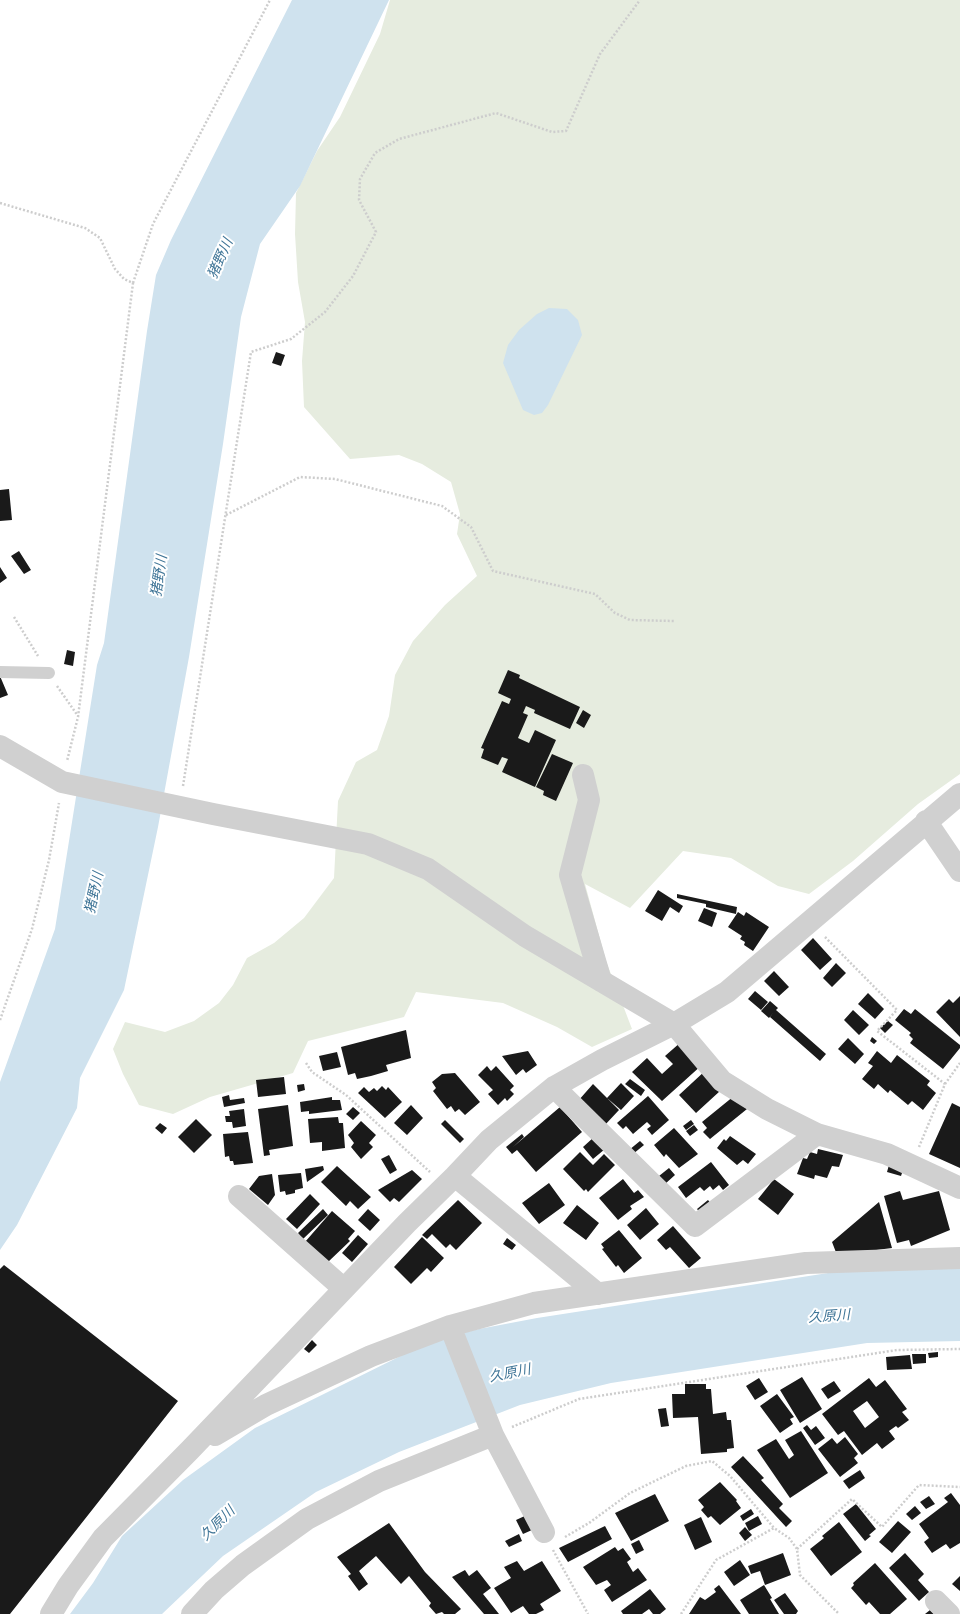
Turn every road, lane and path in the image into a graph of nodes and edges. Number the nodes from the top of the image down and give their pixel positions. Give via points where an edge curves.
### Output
1 (270, 0) edge
2 (640, 0) edge
3 (0, 203) edge
4 (133, 283) junction
5 (226, 515) junction
6 (674, 621) dead end
7 (0, 672) edge
8 (49, 673) dead end
9 (0, 746) edge
10 (583, 775) dead end
11 (67, 783) junction
12 (960, 794) edge
13 (180, 806) junction
14 (926, 822) junction
15 (960, 871) edge
16 (809, 921) junction
17 (601, 981) junction
18 (0, 1020) edge
19 (674, 1024) junction
20 (306, 1063) dead end
21 (960, 1063) edge
22 (945, 1084) junction
23 (554, 1087) junction
24 (818, 1134) junction
25 (912, 1165) junction
26 (450, 1181) junction
27 (960, 1188) edge
28 (239, 1196) dead end
29 (960, 1258) edge
30 (344, 1289) junction
31 (598, 1294) junction
32 (450, 1326) junction
33 (960, 1349) edge
34 (493, 1435) junction
35 (190, 1450) junction
36 (960, 1487) edge
37 (774, 1528) junction
38 (547, 1539) junction
39 (797, 1550) junction
40 (51, 1614) edge
41 (192, 1614) edge
42 (588, 1614) edge
43 (681, 1614) edge
44 (839, 1614) edge

1 - 4 path via 153,224
2 - 5 path via 600,54 566,131 552,132 496,113 399,139 375,153 360,179 359,200 376,232 353,276 325,312 291,339 252,352
3 - 4 path via 85,228 100,238 115,269 124,279
4 - 11 path via 78,717
5 - 6 path via 300,477 335,479 442,506 471,527 493,571 595,594 615,613 630,620
5 - 13 path
7 - 8 lane
9 - 11 street
10 - 17 street via 589,800 570,875
11 - 13 street
11 - 18 path via 34,922
12 - 14 street
13 - 17 street via 368,844 428,869 525,936
14 - 15 street
14 - 16 street
16 - 19 street via 727,992
16 - 22 path via 897,1010 877,1031
17 - 19 street
19 - 23 street
19 - 24 street via 722,1081 767,1109
20 - 26 path via 312,1072 346,1095
21 - 22 path
22 - 25 path
23 - 24 street via 695,1226
23 - 26 street via 489,1140
24 - 25 street via 887,1154
25 - 27 street
26 - 30 street
26 - 31 street
28 - 30 street
29 - 31 street via 806,1263
30 - 35 street
31 - 32 street via 534,1303
32 - 34 street
32 - 35 street via 371,1356 266,1405
33 - 34 path via 897,1350 578,1399
34 - 38 street
34 - 41 street via 379,1481 306,1518 243,1565 214,1590
35 - 40 street via 103,1538
36 - 39 path via 919,1485 882,1527 852,1499
37 - 38 path via 730,1476 712,1461 686,1466 630,1493 589,1523
37 - 39 path via 789,1538
37 - 43 path via 716,1560
38 - 42 path
39 - 44 path via 800,1575

